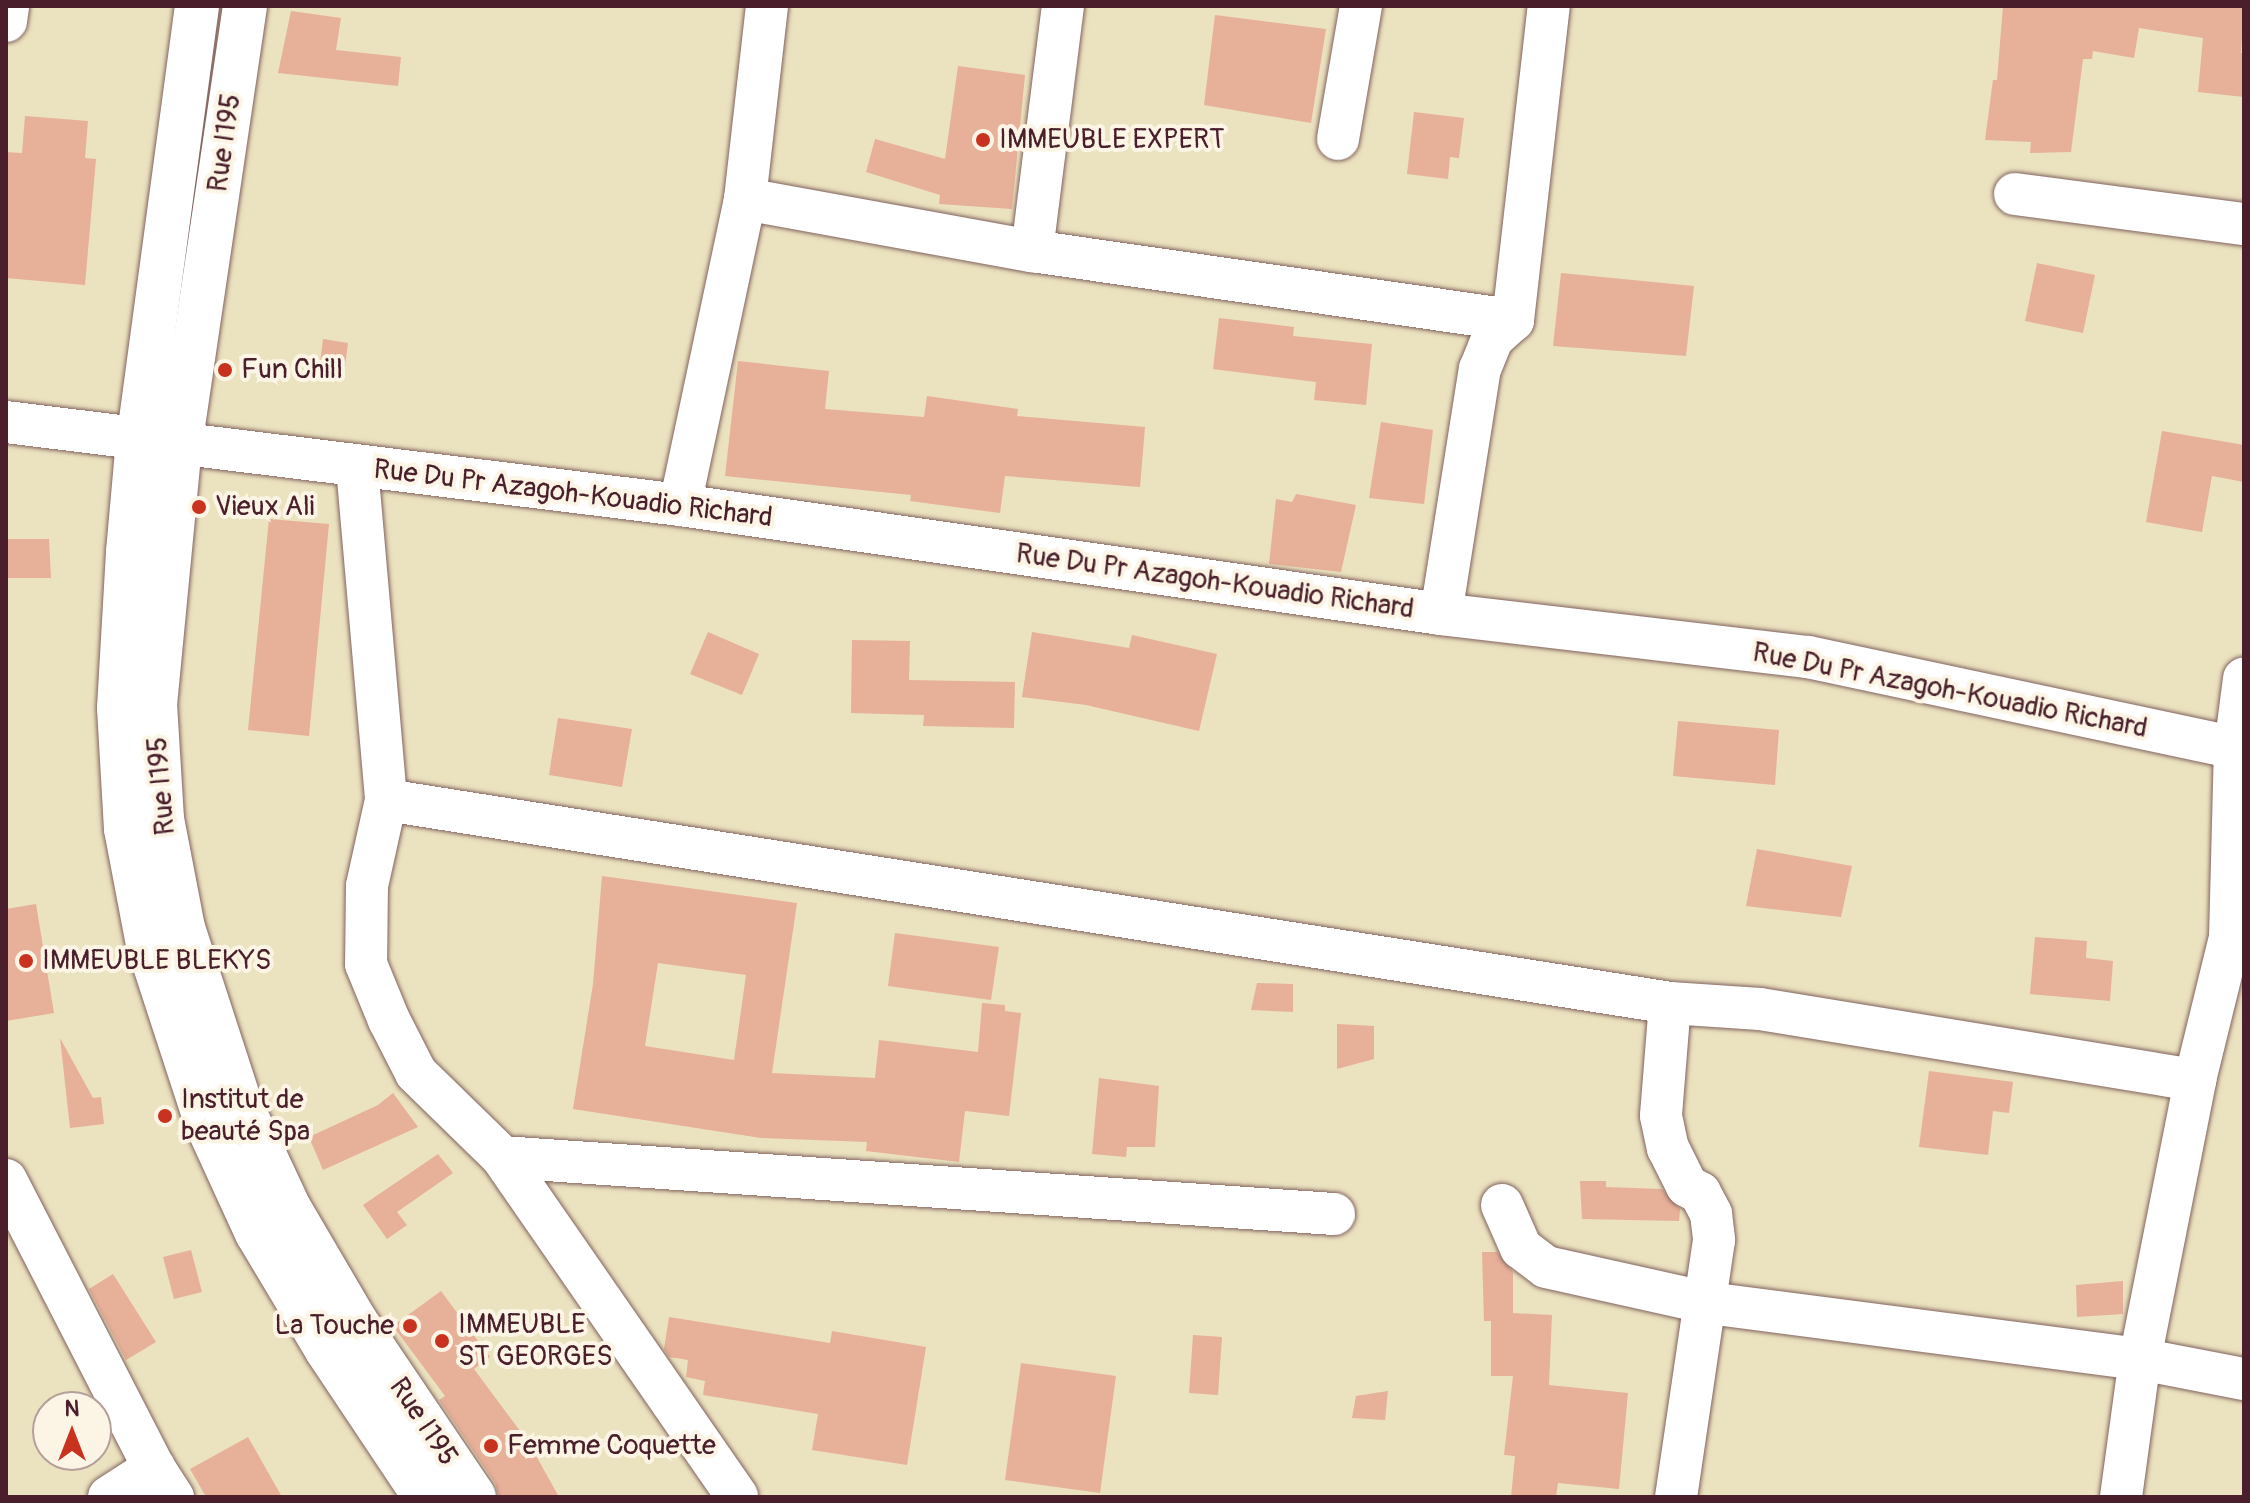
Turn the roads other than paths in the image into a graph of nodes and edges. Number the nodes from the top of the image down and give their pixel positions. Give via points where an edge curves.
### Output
1 (8, 6) edge
2 (197, 6) edge
3 (245, 6) edge
4 (767, 6) edge
5 (1063, 6) edge
6 (1361, 6) edge
7 (1549, 6) edge
8 (6, 21) edge
9 (1338, 139) dead end
10 (2015, 194) dead end
11 (745, 199) junction
12 (2244, 224) edge
13 (1032, 251) junction
14 (1513, 320) junction
15 (6, 422) edge
16 (138, 440) junction
17 (180, 445) junction
18 (357, 467) junction
19 (680, 505) junction
20 (1441, 614) junction
21 (2244, 679) edge
22 (2239, 749) edge
23 (386, 800) junction
24 (1670, 1003) junction
25 (2195, 1080) junction
26 (502, 1157) junction
27 (6, 1180) edge
28 (1502, 1205) dead end
29 (1334, 1214) dead end
30 (1708, 1303) junction
31 (2140, 1359) junction
32 (2244, 1379) edge
33 (163, 1482) edge
34 (109, 1497) edge
35 (425, 1497) edge
36 (474, 1497) edge
37 (737, 1497) edge
38 (1676, 1497) edge
39 (2121, 1497) edge

1 - 8 street
2 - 16 main road, Rue I195
3 - 17 main road, Rue I195
4 - 11 street
5 - 13 street
6 - 9 street
7 - 14 street
10 - 12 street
11 - 13 street
11 - 19 street
13 - 14 street
14 - 20 street via 1492,339 1480,369
15 - 16 street, Rue Du Pr Azagoh-Kouadio Richard
16 - 17 street, Rue Du Pr Azagoh-Kouadio Richard
16 - 35 main road, Rue I195 via 119,708 126,829 148,944 207,1124 257,1233
17 - 18 street, Rue Du Pr Azagoh-Kouadio Richard
17 - 36 main road, Rue I195 via 155,704 162,819 183,928 240,1103 289,1208 356,1322
18 - 19 street, Rue Du Pr Azagoh-Kouadio Richard
18 - 23 street
19 - 20 street, Rue Du Pr Azagoh-Kouadio Richard
20 - 22 street, Rue Du Pr Azagoh-Kouadio Richard via 1808,657
21 - 22 street
22 - 25 street via 2230,937
23 - 24 street
23 - 26 street via 367,886 366,964 416,1073
24 - 25 street via 1760,1009
24 - 30 street via 1661,1116 1668,1148 1687,1186 1700,1193 1711,1214
25 - 31 street
26 - 29 street
26 - 37 street
27 - 33 street
28 - 30 street via 1521,1248 1546,1267
30 - 31 street
30 - 38 street
31 - 32 street
31 - 39 street
33 - 34 street

